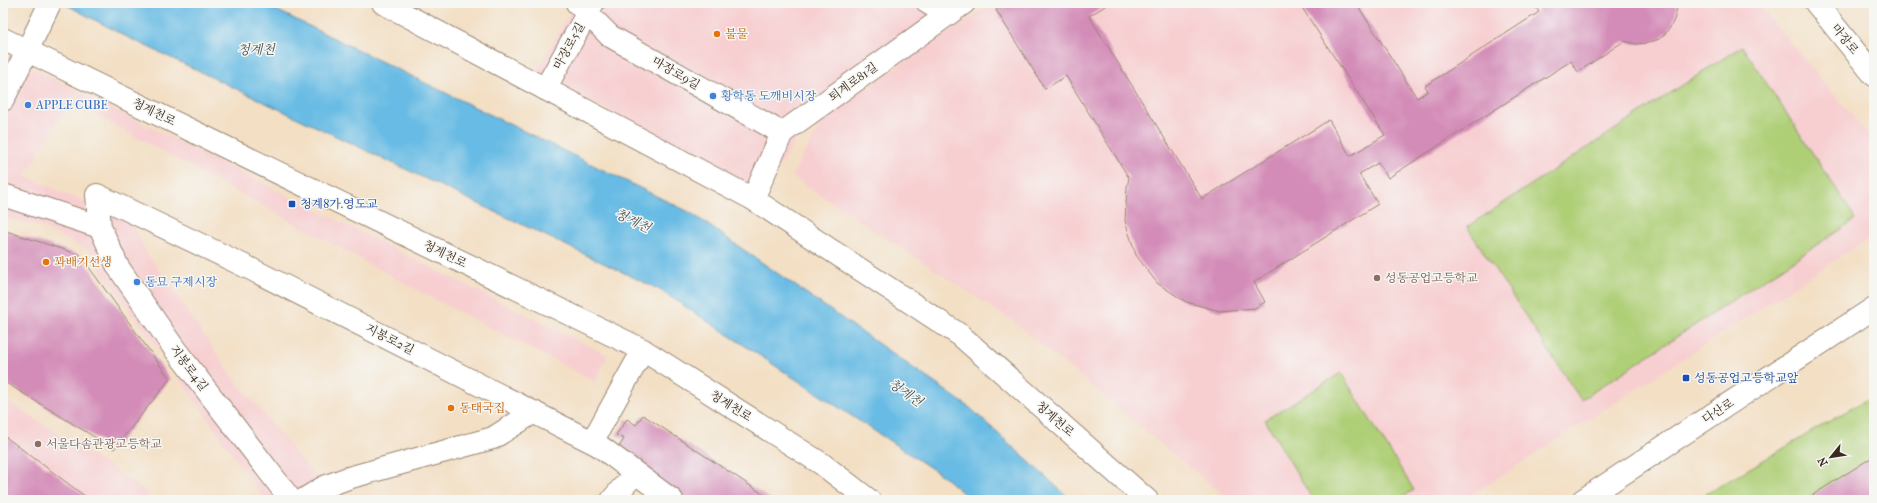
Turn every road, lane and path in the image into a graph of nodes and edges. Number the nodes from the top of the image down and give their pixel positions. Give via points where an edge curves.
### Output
1 (383, 3) edge
2 (928, 3) edge
3 (1816, 3) edge
4 (586, 7) edge
5 (955, 8) edge
6 (46, 13) edge
7 (3, 39) edge
8 (27, 51) junction
9 (1874, 75) edge
10 (545, 89) junction
11 (3, 100) edge
12 (782, 133) junction
13 (3, 195) edge
14 (97, 195) joint
15 (753, 199) junction
16 (100, 227) junction
17 (1874, 308) edge
18 (643, 350) junction
19 (534, 412) junction
20 (592, 442) junction
21 (635, 473) junction
22 (291, 500) edge
23 (303, 500) edge
24 (612, 500) edge
25 (672, 500) edge
26 (869, 500) edge
27 (1147, 500) edge
28 (1583, 500) edge

1 - 10 main road, 청계천로
2 - 5 main road
3 - 9 main road, 마장로
4 - 10 main road, 마장로5길
4 - 12 main road, 마장로9길 via 610,36
5 - 12 main road, 퇴계로81길
6 - 8 main road
7 - 8 main road, 청계천로
8 - 11 main road
8 - 18 main road, 청계천로
10 - 15 main road, 청계천로
12 - 15 main road
13 - 16 main road
14 - 16 main road, 지봉로4길
14 - 19 main road, 지봉로2길 via 251,268
15 - 27 main road, 청계천로 via 960,335
16 - 22 main road, 지봉로4길 via 118,267 174,348
17 - 28 main road, 다산로
18 - 20 main road
18 - 26 main road, 청계천로 via 822,464
19 - 20 main road, 지봉로2길
19 - 23 main road via 493,438 348,478 324,487
20 - 21 main road, 지봉로2길
21 - 24 main road
21 - 25 main road, 지봉로2길

